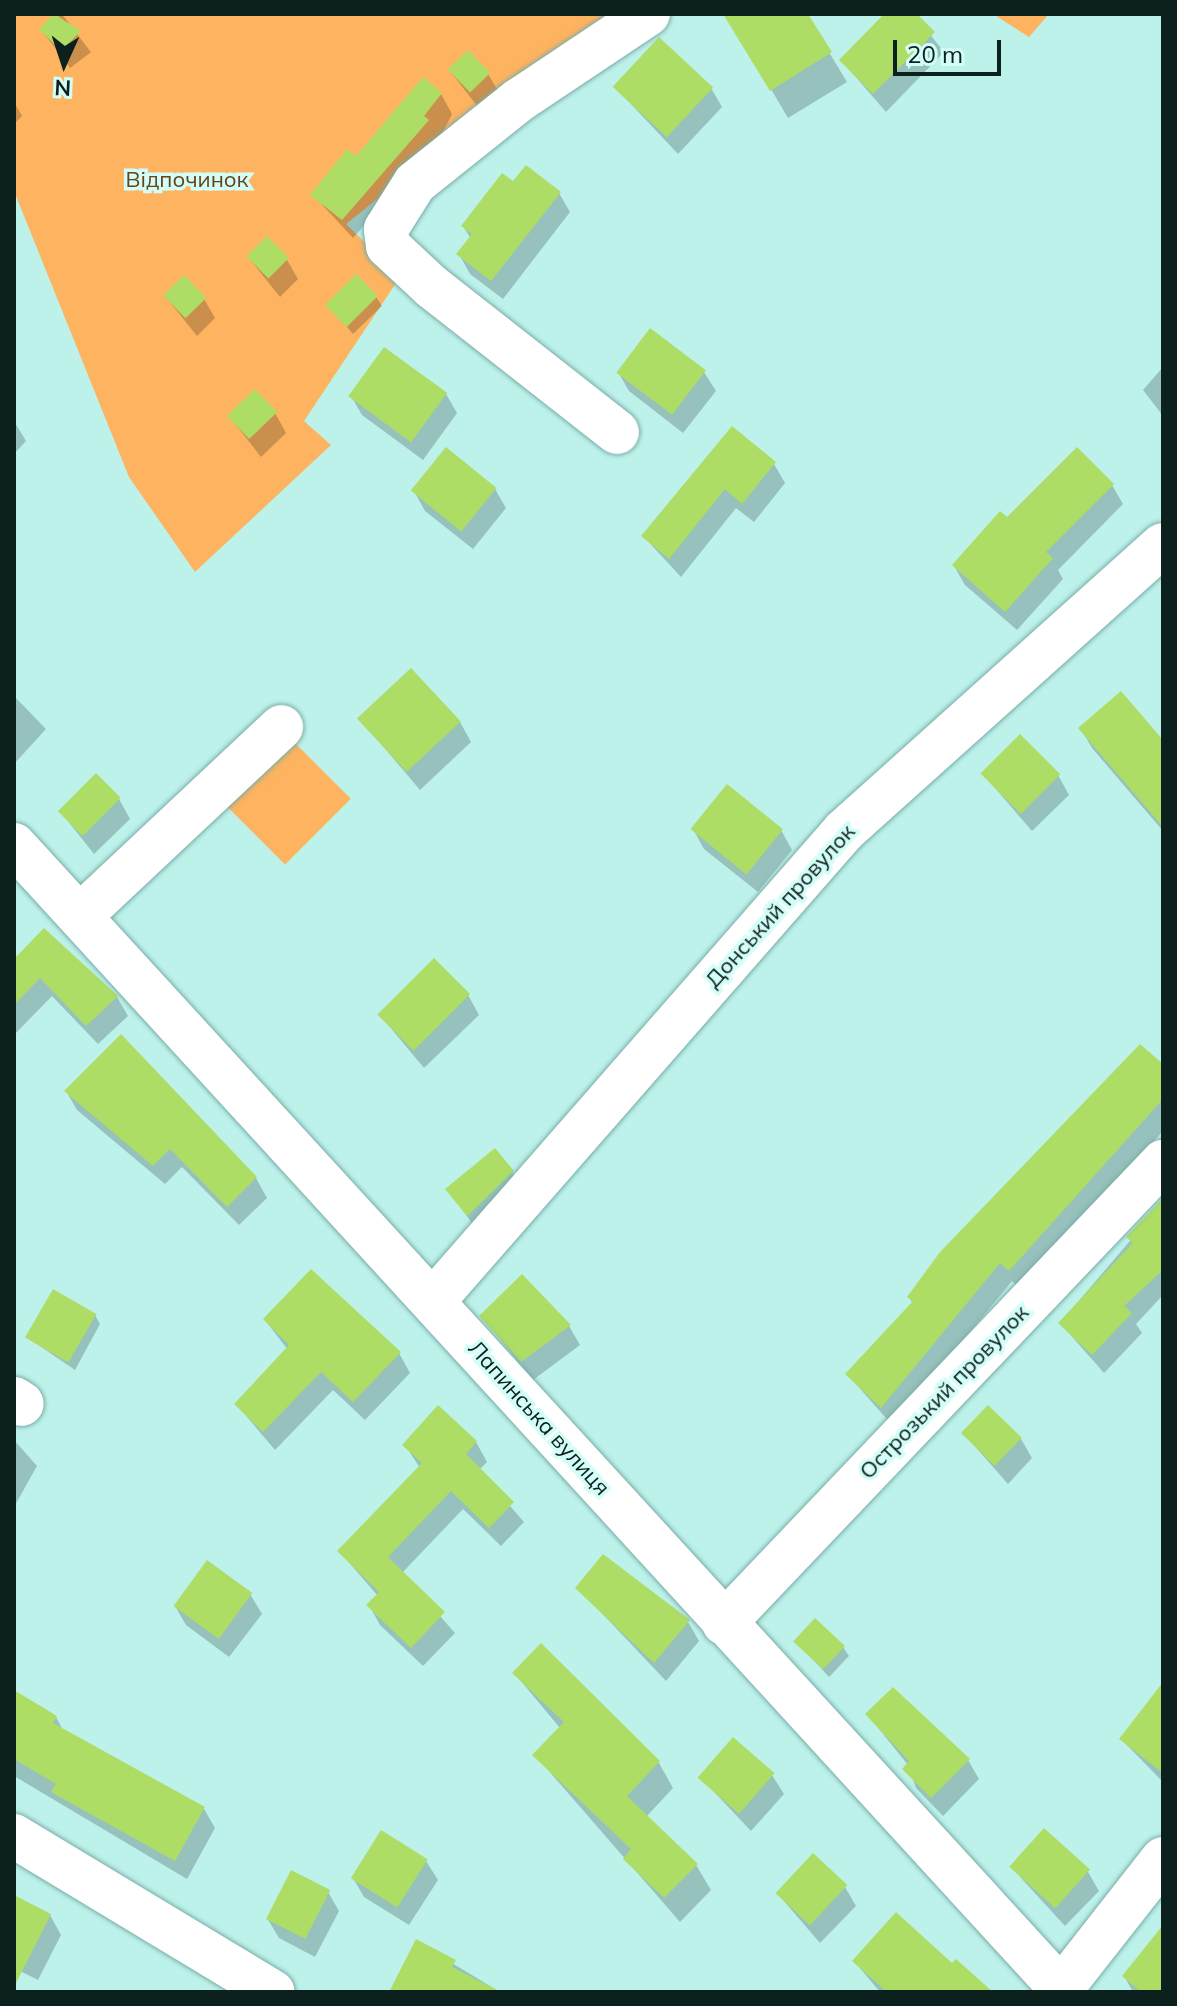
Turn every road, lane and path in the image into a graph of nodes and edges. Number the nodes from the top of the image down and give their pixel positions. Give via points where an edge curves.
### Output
1 (648, 14) edge
2 (617, 432) dead end
3 (1163, 545) edge
4 (281, 727) dead end
5 (14, 845) edge
6 (80, 916) junction
7 (1163, 1162) edge
8 (433, 1301) junction
9 (724, 1623) junction
10 (14, 1836) edge
11 (1163, 1859) edge
12 (1063, 1990) edge
13 (273, 1992) edge

1 - 2 street via 519,100 415,183 386,229 388,246 432,287
3 - 8 street, Донський провулок via 844,831
4 - 6 street
5 - 6 street, Лапинська вулиця
6 - 8 street, Лапинська вулиця
7 - 9 street, Острозький провулок
8 - 9 street, Лапинська вулиця
9 - 12 street, Лапинська вулиця
10 - 13 street
11 - 12 street

